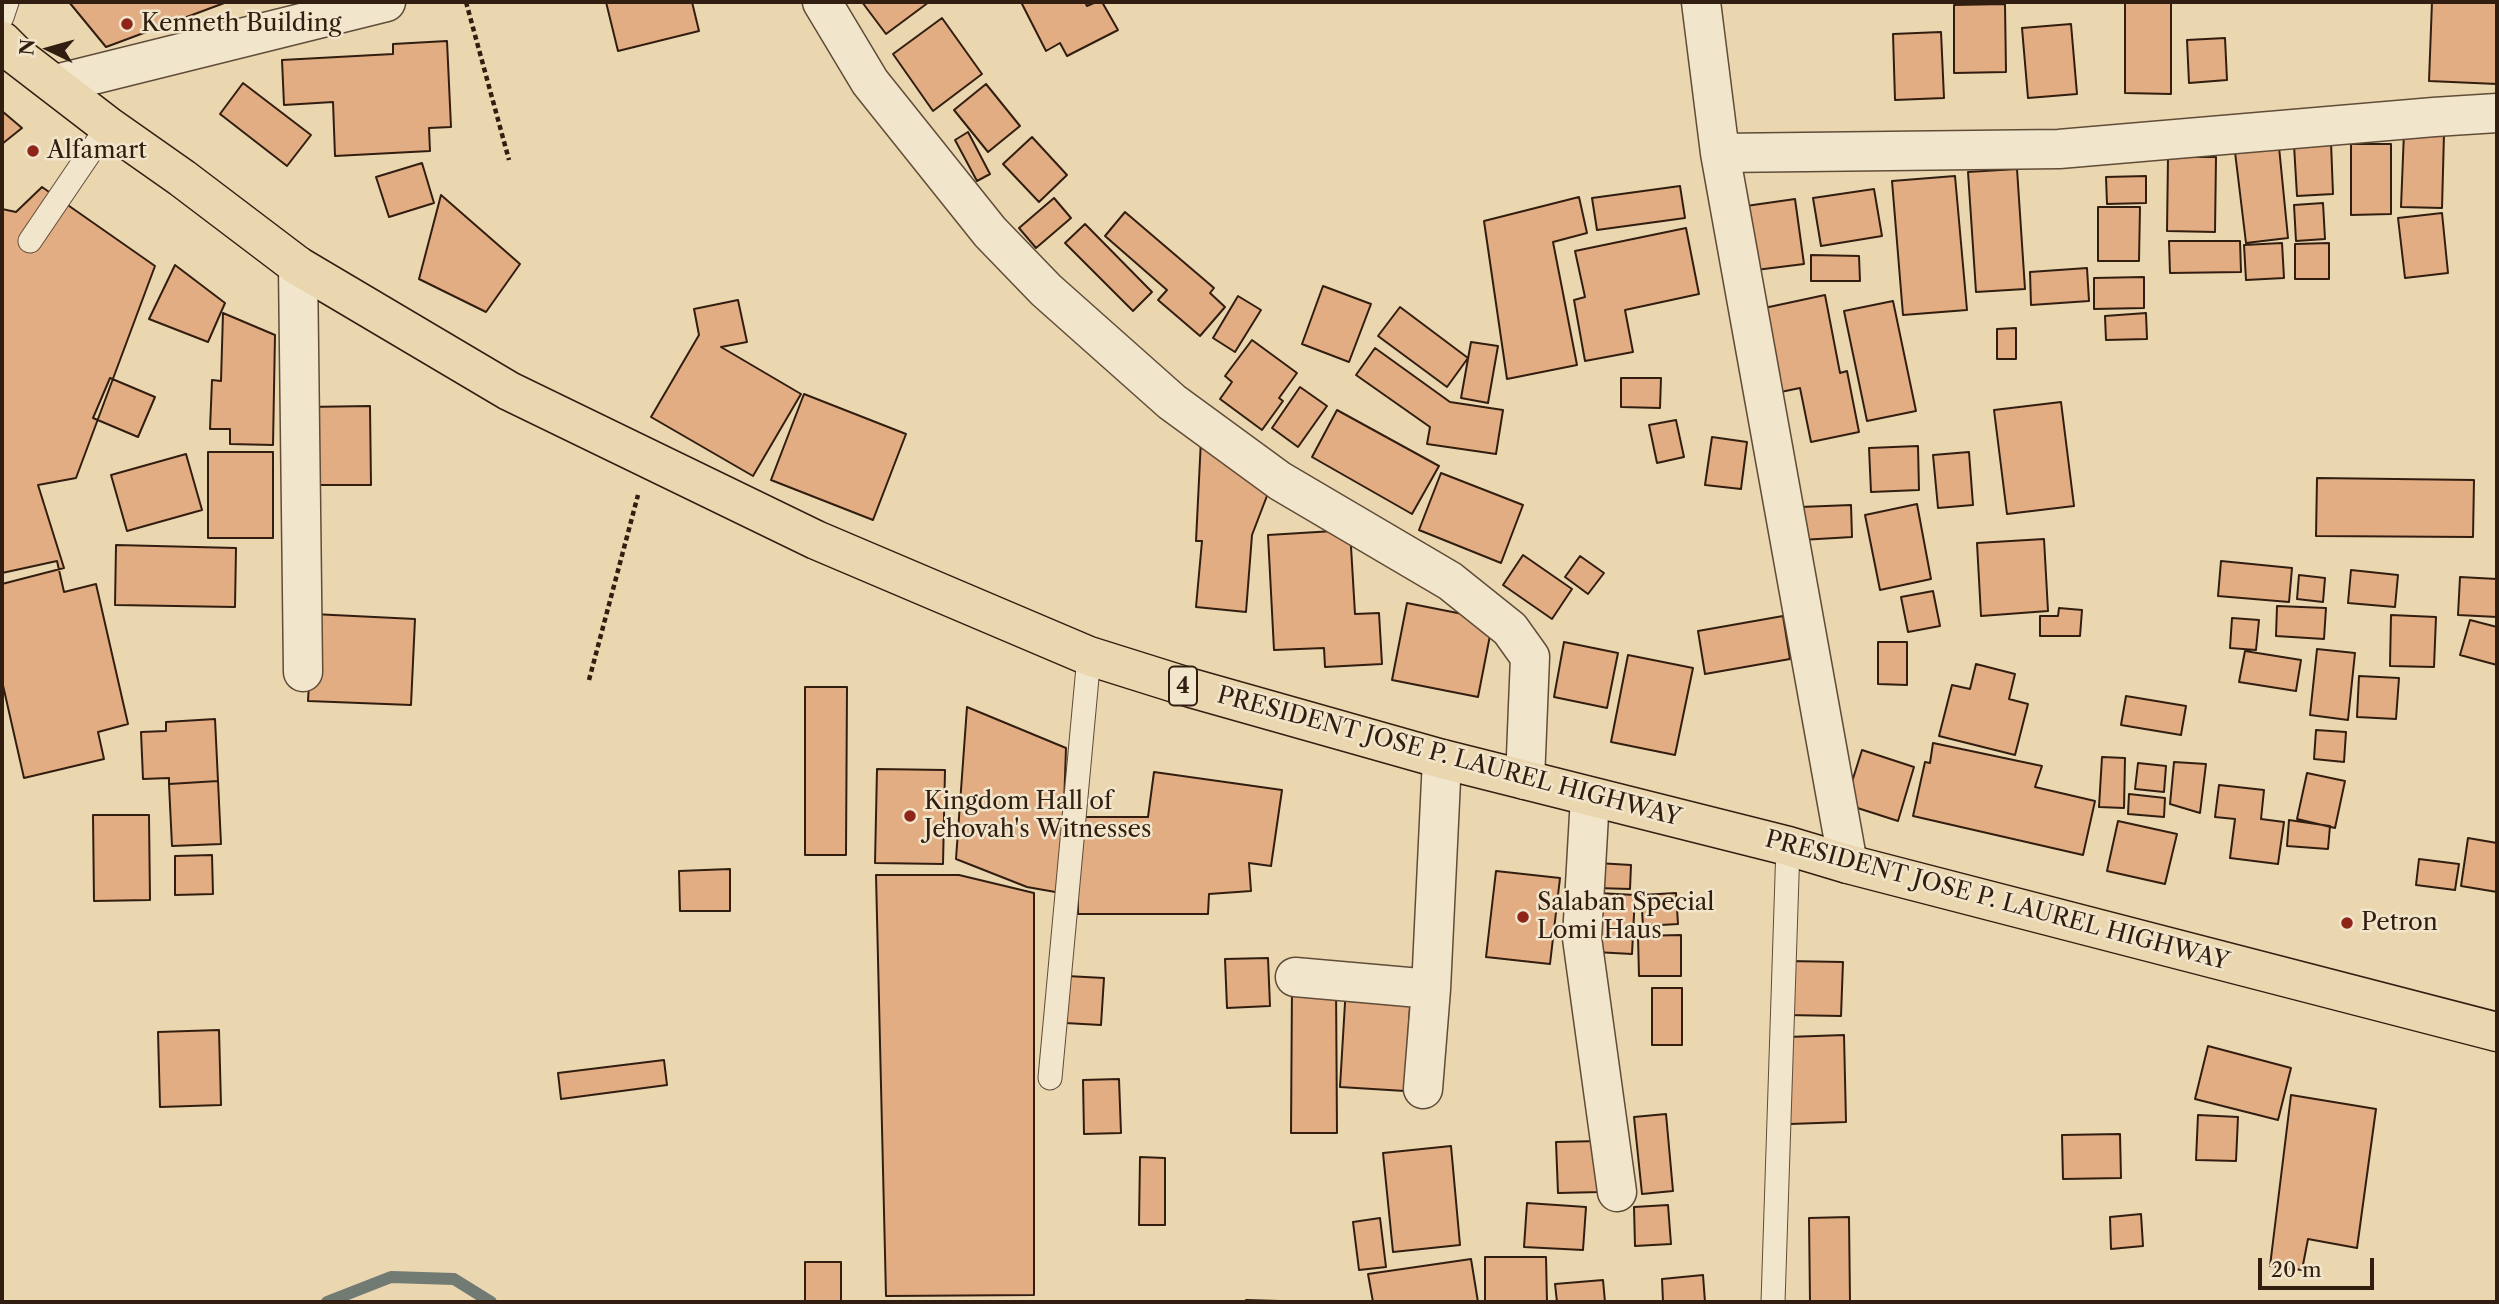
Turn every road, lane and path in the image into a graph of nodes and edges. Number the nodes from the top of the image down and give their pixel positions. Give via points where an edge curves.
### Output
1 (7, 2) edge
2 (386, 2) edge
3 (466, 2) edge
4 (822, 2) edge
5 (1701, 2) edge
6 (2, 17) edge
7 (2, 41) edge
8 (56, 84) junction
9 (2497, 113) edge
10 (108, 126) junction
11 (1720, 153) junction
12 (509, 160) dead end
13 (30, 241) dead end
14 (298, 266) junction
15 (648, 460) junction
16 (1089, 656) junction
17 (303, 672) dead end
18 (589, 680) dead end
19 (1442, 759) junction
20 (1525, 780) junction
21 (1590, 797) junction
22 (1788, 846) junction
23 (1848, 864) junction
24 (1295, 977) dead end
25 (1431, 989) junction
26 (2497, 1032) edge
27 (1050, 1078) dead end
28 (1423, 1088) dead end
29 (1617, 1192) dead end
30 (1773, 1302) edge

1 - 6 lane
2 - 8 street
3 - 12 path
4 - 20 street via 870,82 990,232 1046,290 1172,402 1237,450 1280,481 1450,581 1510,629 1530,657
5 - 11 street
7 - 8 highway, PRESIDENT JOSE P. LAUREL HIGHWAY / 4
8 - 10 highway, PRESIDENT JOSE P. LAUREL HIGHWAY / 4
9 - 11 street via 2059,149
10 - 13 lane
10 - 14 highway, PRESIDENT JOSE P. LAUREL HIGHWAY / 4
11 - 23 street
14 - 15 highway, PRESIDENT JOSE P. LAUREL HIGHWAY / 4 via 509,391
14 - 17 street
15 - 16 highway, PRESIDENT JOSE P. LAUREL HIGHWAY / 4 via 816,540
15 - 18 path
16 - 19 highway, PRESIDENT JOSE P. LAUREL HIGHWAY / 4
16 - 27 lane
19 - 20 highway, PRESIDENT JOSE P. LAUREL HIGHWAY / 4
19 - 25 street
20 - 21 highway, PRESIDENT JOSE P. LAUREL HIGHWAY / 4
21 - 22 highway, PRESIDENT JOSE P. LAUREL HIGHWAY / 4
21 - 29 street via 1582,938
22 - 23 highway, PRESIDENT JOSE P. LAUREL HIGHWAY / 4
22 - 30 lane
23 - 26 highway, PRESIDENT JOSE P. LAUREL HIGHWAY / 4
24 - 25 street
25 - 28 street

